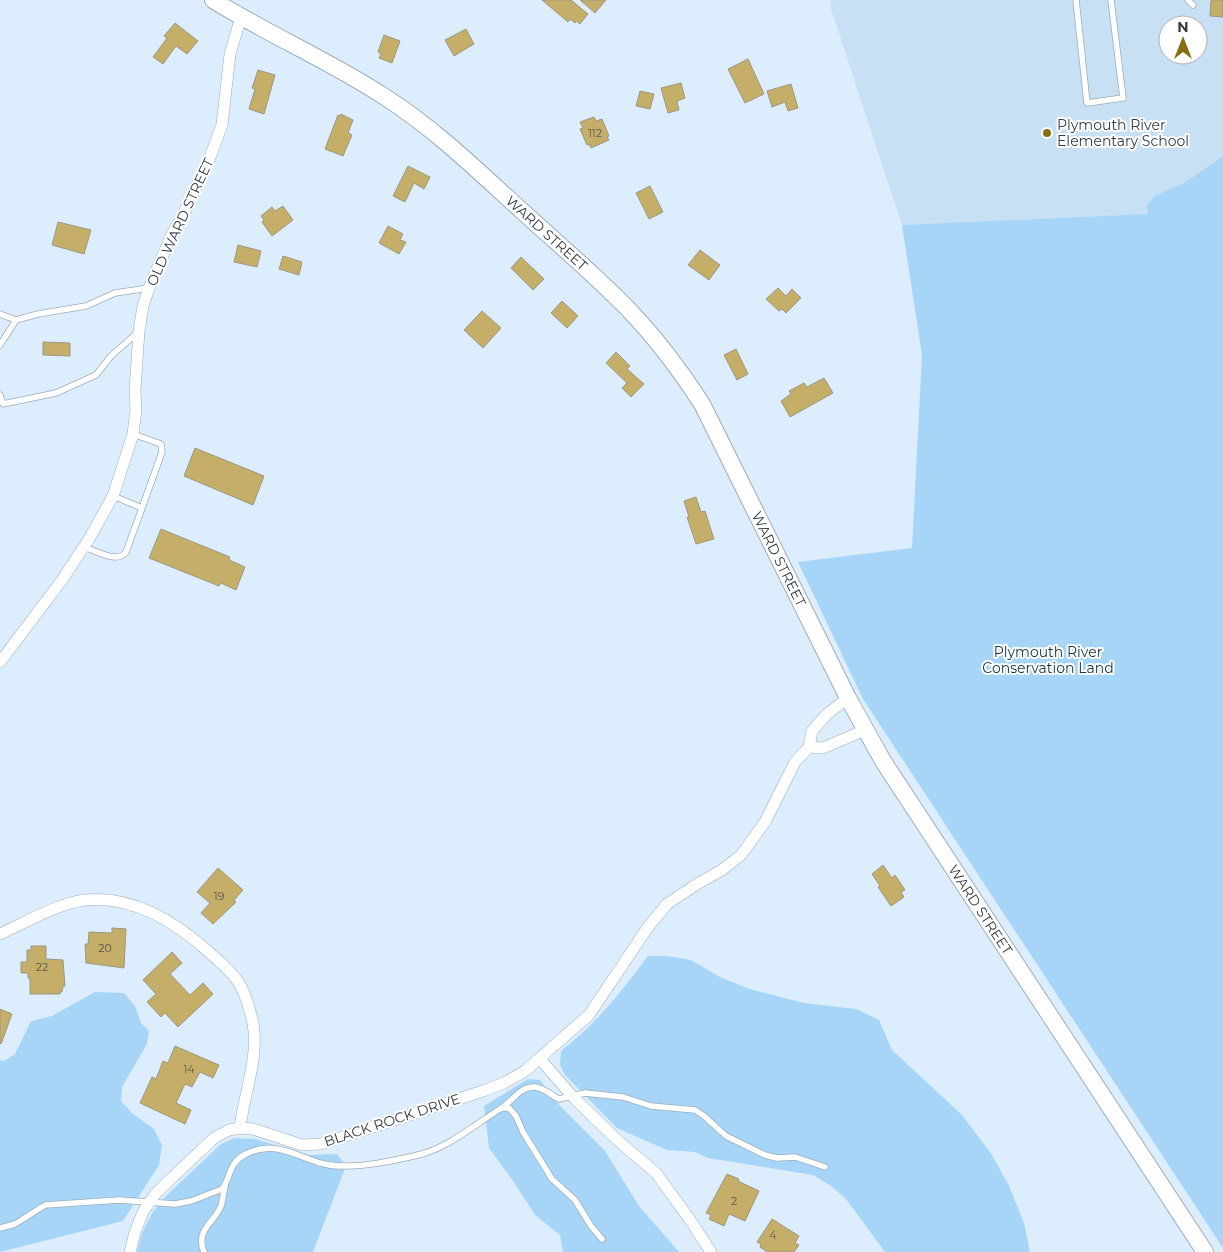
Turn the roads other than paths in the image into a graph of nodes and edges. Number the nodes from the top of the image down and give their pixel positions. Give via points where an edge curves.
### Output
1 (213, 0) edge
2 (1076, 0) edge
3 (1111, 0) edge
4 (1188, 0) edge
5 (1193, 6) dead end
6 (241, 17) junction
7 (149, 288) junction
8 (0, 314) edge
9 (16, 320) junction
10 (139, 331) junction
11 (0, 345) edge
12 (0, 395) edge
13 (2, 403) edge
14 (133, 434) junction
15 (113, 496) junction
16 (142, 508) junction
17 (84, 547) junction
18 (0, 662) edge
19 (848, 698) junction
20 (865, 730) junction
21 (809, 747) junction
22 (0, 934) edge
23 (540, 1059) junction
24 (573, 1097) junction
25 (502, 1108) junction
26 (240, 1128) junction
27 (825, 1167) dead end
28 (226, 1182) junction
29 (149, 1202) junction
30 (0, 1228) edge
31 (602, 1239) dead end
32 (130, 1252) edge
33 (204, 1252) edge
34 (711, 1252) edge
35 (1205, 1252) edge

1 - 6 street, WARD STREET
2 - 3 lane via 1087,103 1123,98
4 - 5 lane
6 - 7 street, OLD WARD STREET via 230,54 222,125
6 - 19 street, WARD STREET via 354,77 418,120 628,308 659,343 702,404
7 - 9 lane via 114,293 86,306
7 - 10 street, OLD WARD STREET
8 - 9 lane
9 - 11 lane
10 - 13 lane via 111,356 96,375 56,393
10 - 14 street, OLD WARD STREET
12 - 13 lane
14 - 15 street, OLD WARD STREET
14 - 16 lane via 161,444 162,452
15 - 16 lane
15 - 17 street, OLD WARD STREET
16 - 17 lane via 123,556 116,558
17 - 18 street, OLD WARD STREET
19 - 20 street, WARD STREET
19 - 21 street, BLACK ROCK DRIVE via 812,731
20 - 21 street via 824,748
20 - 35 street, WARD STREET
21 - 23 street, BLACK ROCK DRIVE via 795,762 765,822 742,855 667,904 589,1015
22 - 26 street via 63,905 103,900 143,908 192,936 239,983 253,1023 253,1064
23 - 24 street
23 - 26 street, BLACK ROCK DRIVE via 497,1086 321,1144 302,1145
24 - 25 lane via 559,1099 541,1088 531,1088
24 - 27 lane via 586,1093 623,1097 651,1106 695,1110 726,1136 765,1155 795,1157
24 - 34 street via 656,1173
25 - 28 lane via 430,1152 390,1162 337,1166 279,1148 266,1148 239,1159
25 - 31 lane via 509,1108 516,1116 552,1179 575,1200
26 - 29 street via 214,1138
28 - 29 lane via 222,1190 182,1203
28 - 33 lane via 220,1208 204,1231
29 - 30 lane via 119,1200 45,1205 15,1224
29 - 32 street

